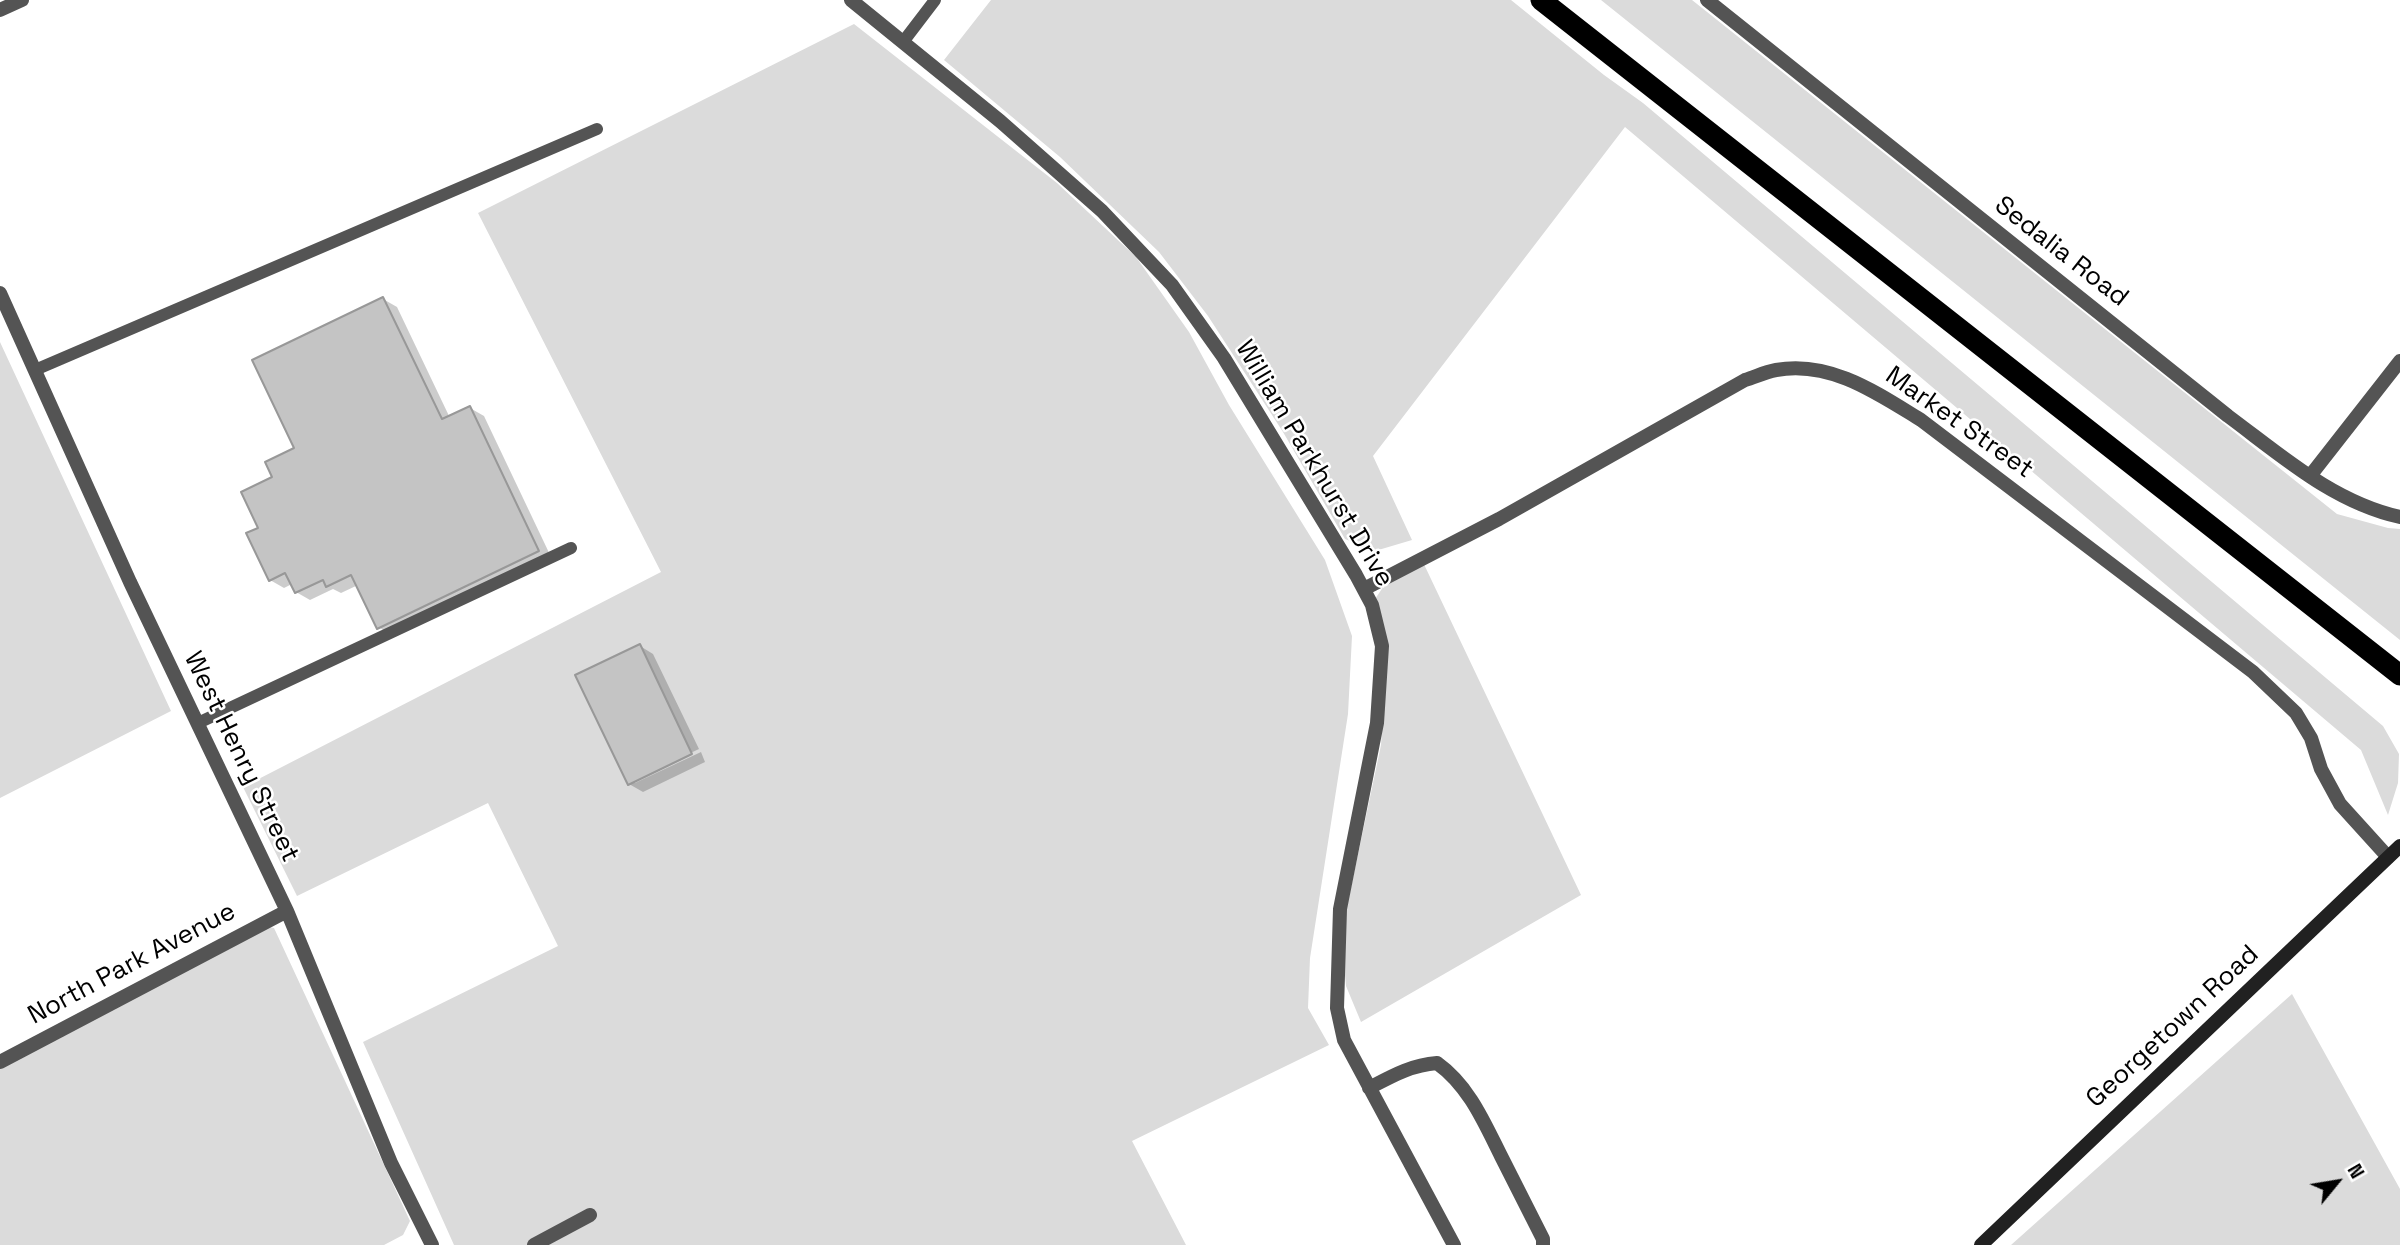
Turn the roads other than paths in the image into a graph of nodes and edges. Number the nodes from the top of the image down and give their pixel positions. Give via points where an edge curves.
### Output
1 (22, 0) edge
2 (851, 0) edge
3 (935, 0) edge
4 (1541, 0) edge
5 (1707, 0) edge
6 (0, 10) edge
7 (903, 42) junction
8 (597, 129) dead end
9 (0, 293) edge
10 (2400, 361) edge
11 (35, 370) junction
12 (2310, 476) junction
13 (2400, 517) edge
14 (571, 548) dead end
15 (1364, 589) junction
16 (2400, 676) edge
17 (198, 723) junction
18 (2400, 846) edge
19 (2388, 857) junction
20 (288, 911) junction
21 (0, 1062) edge
22 (1369, 1088) junction
23 (590, 1215) dead end
24 (428, 1244) edge
25 (534, 1245) edge
26 (1454, 1245) edge
27 (1543, 1245) edge
28 (1981, 1245) edge

1 - 6 street
2 - 7 street, William Parkhurst Drive
3 - 7 lane
4 - 16 highway
5 - 12 street, Sedalia Road via 2228,416
7 - 15 street, William Parkhurst Drive via 1102,211 1172,285 1224,358
8 - 11 lane
9 - 11 street, West Henry Street
10 - 12 street
11 - 17 street, West Henry Street
12 - 13 street, Sedalia Road via 2370,509
14 - 17 lane
15 - 19 street, Market Street via 1499,519 1745,380 1775,370 1823,371 1847,378 1921,420 2253,672 2296,713 2340,804
15 - 22 street, William Parkhurst Drive via 1382,646 1377,723 1340,909 1337,1008 1344,1040
17 - 20 street, West Henry Street
18 - 19 street, Georgetown Road
19 - 28 street, Georgetown Road
20 - 21 street, North Park Avenue
20 - 24 street, West Henry Street
22 - 26 street, William Parkhurst Drive
22 - 27 street via 1423,1064 1437,1062 1448,1071 1478,1112
23 - 25 street

